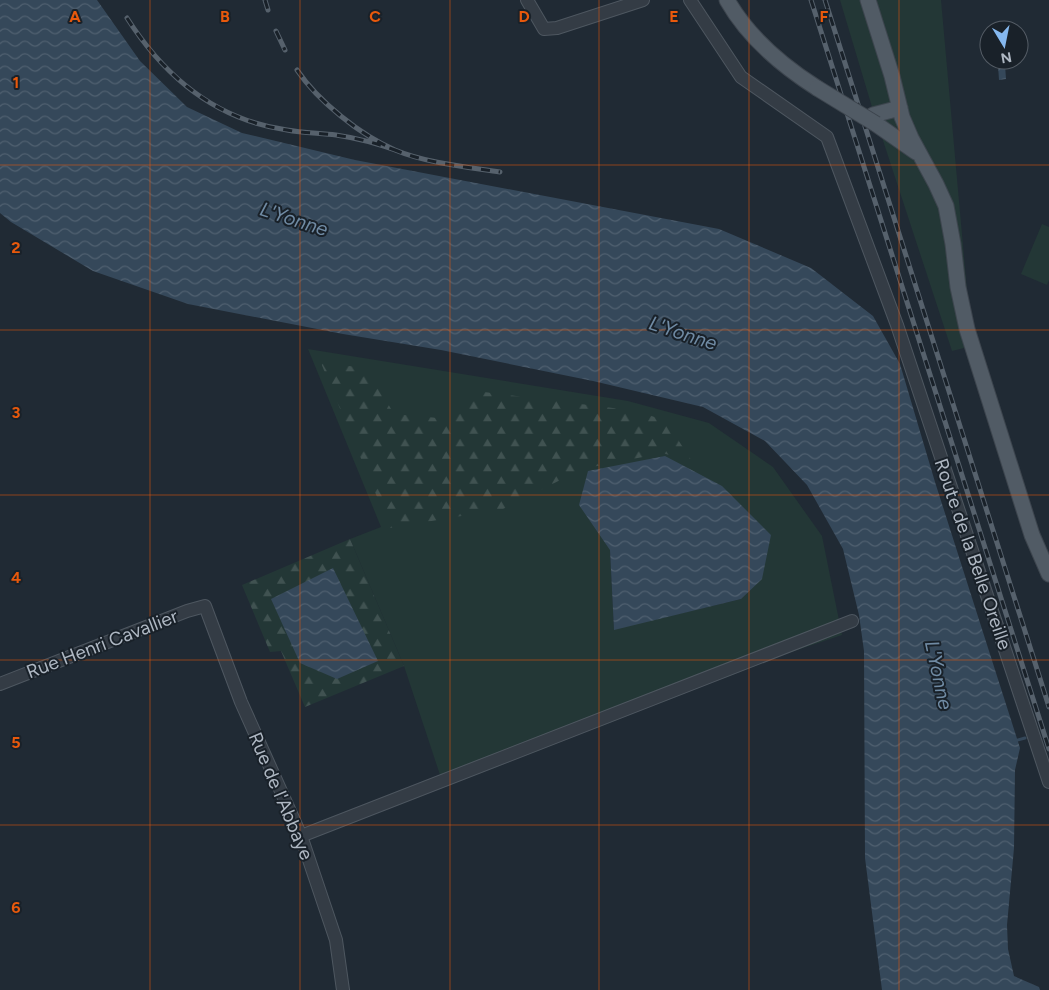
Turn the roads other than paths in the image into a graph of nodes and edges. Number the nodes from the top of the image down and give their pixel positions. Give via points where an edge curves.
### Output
1 (527, 0) edge
2 (643, 0) edge
3 (690, 0) edge
4 (727, 0) edge
5 (868, 0) edge
6 (901, 113) junction
7 (870, 118) junction
8 (918, 153) junction
9 (1049, 574) edge
10 (205, 606) joint
11 (852, 621) dead end
12 (0, 684) edge
13 (1049, 782) edge
14 (301, 836) junction
15 (342, 990) edge

1 - 2 street via 544,29 557,28
3 - 13 street, Route de la Belle Oreille via 741,77 827,137 897,325
4 - 7 main road, bridge via 746,29 791,72
5 - 6 main road
6 - 7 main road
6 - 8 main road
7 - 8 main road
8 - 9 main road via 946,206 967,329 1032,535
10 - 12 street, Rue Henri Cavallier
10 - 14 street, Rue de l'Abbaye via 245,710
11 - 14 street
14 - 15 street, Rue de l'Abbaye via 336,940

